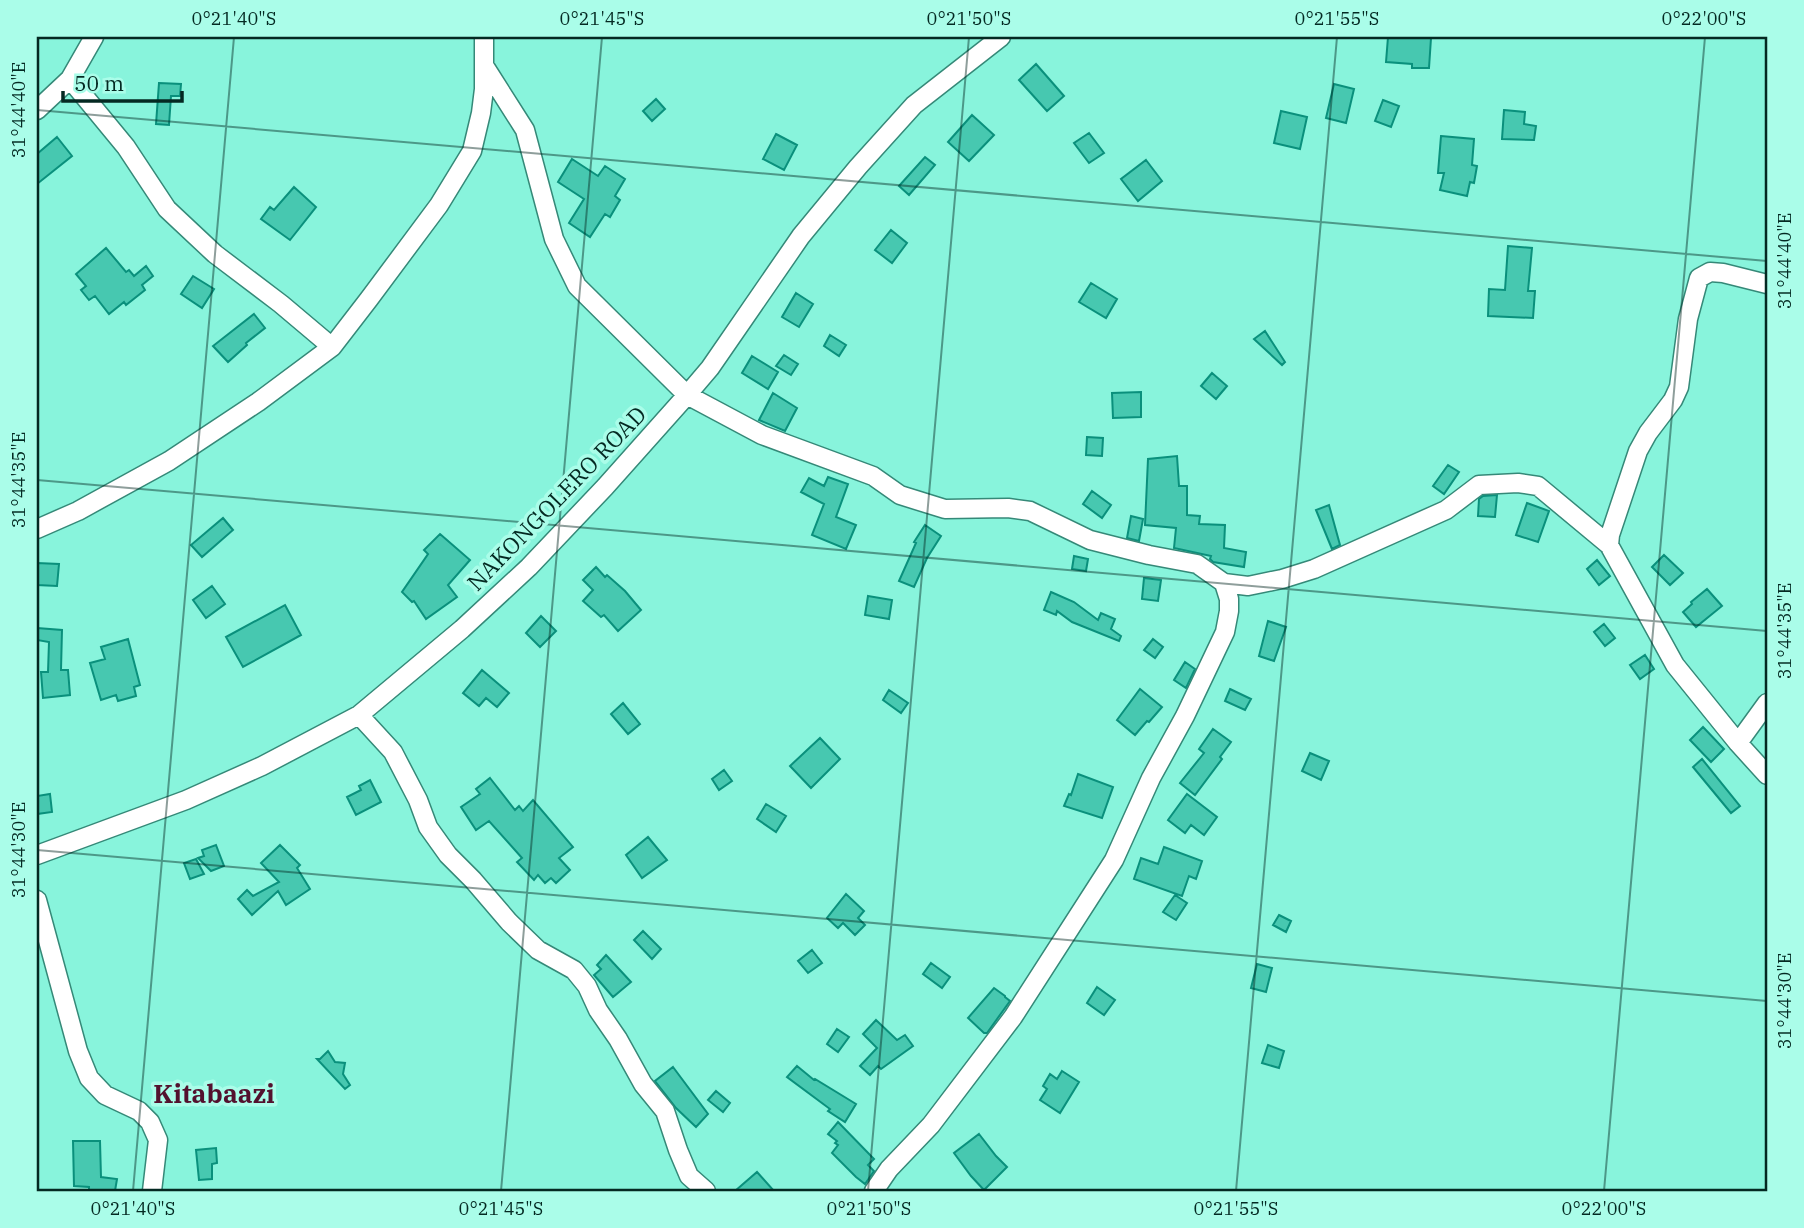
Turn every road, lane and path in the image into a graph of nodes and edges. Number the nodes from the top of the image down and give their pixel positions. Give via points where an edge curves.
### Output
1 (94, 37) edge
2 (484, 37) edge
3 (1001, 37) edge
4 (485, 67) junction
5 (70, 79) junction
6 (37, 110) edge
7 (1767, 284) edge
8 (332, 347) junction
9 (687, 395) junction
10 (37, 529) edge
11 (1609, 545) junction
12 (1224, 583) junction
13 (1767, 703) edge
14 (359, 715) junction
15 (1738, 743) junction
16 (1767, 775) edge
17 (37, 855) edge
18 (37, 900) edge
19 (152, 1191) edge
20 (706, 1191) edge
21 (874, 1191) edge

1 - 5 street
2 - 4 street
3 - 9 street, NAKONGOLERO ROAD via 915,105 858,167 801,236
4 - 8 street via 472,151 439,205
4 - 9 street via 524,130 554,239 577,286
5 - 6 street
5 - 8 street via 126,147 167,209 215,254
7 - 11 street via 1723,273 1710,272 1699,278 1679,387 1637,451
8 - 10 street via 169,461
9 - 12 street via 762,435 873,476 900,495 945,509 1030,511 1090,540 1197,564
9 - 14 street, NAKONGOLERO ROAD via 529,567
11 - 12 street via 1538,486 1479,485 1447,510 1314,569 1248,586
11 - 15 street via 1675,665
12 - 21 street via 1229,599 1225,632 1114,860 1013,1017
13 - 15 street
14 - 17 street, NAKONGOLERO ROAD via 186,800
14 - 20 street via 393,752 428,827 448,855 538,950 574,971 587,986 643,1084 665,1111 689,1176
15 - 16 street
18 - 19 street via 89,1078 105,1096 139,1111 158,1140

